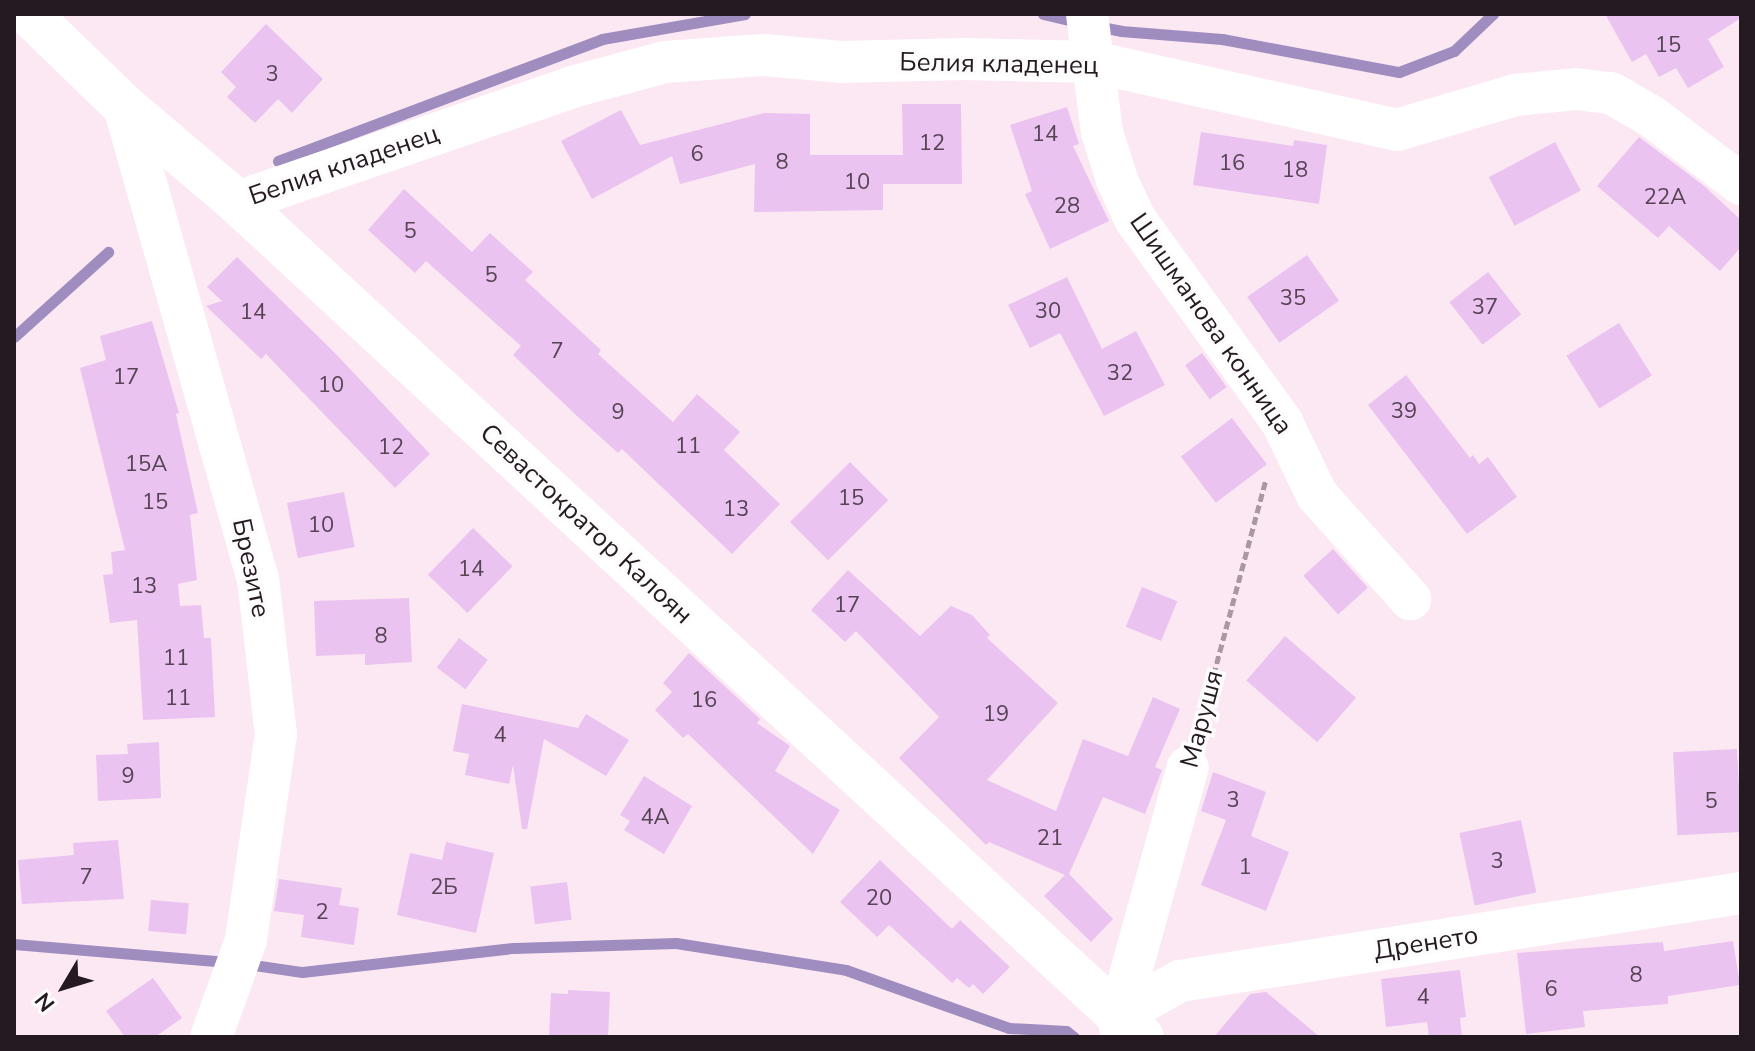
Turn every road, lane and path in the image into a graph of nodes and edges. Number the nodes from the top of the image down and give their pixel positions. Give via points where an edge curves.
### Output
1 (29, 14) edge
2 (1087, 14) edge
3 (1093, 62) junction
4 (124, 106) junction
5 (1741, 184) edge
6 (237, 202) junction
7 (1282, 422) junction
8 (1410, 599) dead end
9 (1188, 767) joint
10 (1741, 893) edge
11 (1127, 1030) edge
12 (211, 1037) edge

1 - 4 main road, Севастократор Калоян
2 - 3 street, Шишманова конница
3 - 5 street, Белия кладенец via 1397,130 1515,95 1576,89 1611,93 1651,116
3 - 6 street, Белия кладенец via 841,62 763,55 665,62 572,87
3 - 7 street, Шишманова конница via 1102,132 1135,219
4 - 6 main road, Севастократор Калоян
4 - 12 street, Брезите via 258,579 276,734 246,940
6 - 11 main road, Севастократор Калоян
7 - 8 street, Шишманова конница via 1317,495
7 - 9 path, Марушя
9 - 11 street, Марушя
10 - 11 street, Дренето via 1180,981

